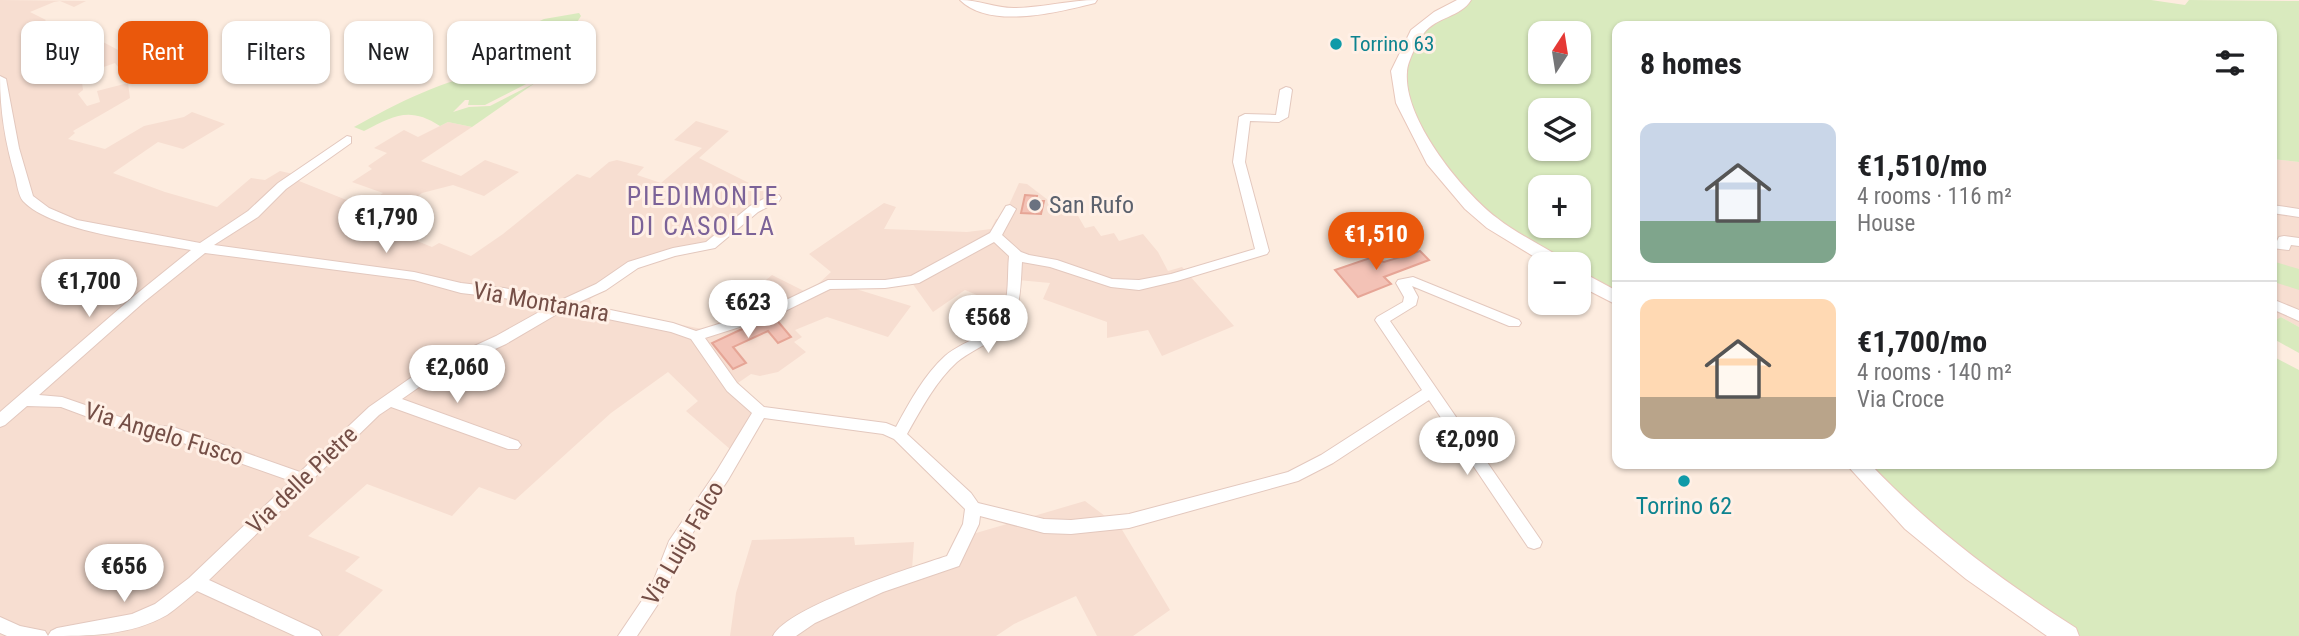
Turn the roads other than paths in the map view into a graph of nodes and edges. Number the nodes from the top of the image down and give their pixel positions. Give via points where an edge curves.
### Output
1 (967, 0) edge
2 (1090, 0) edge
3 (1464, 0) edge
4 (0, 79) edge
5 (1286, 90) dead end
6 (346, 141) dead end
7 (775, 198) dead end
8 (1010, 209) dead end
9 (2277, 210) edge
10 (2299, 213) edge
11 (995, 236) junction
12 (2299, 243) edge
13 (2277, 245) edge
14 (202, 248) junction
15 (1539, 252) edge
16 (1016, 255) junction
17 (1591, 284) edge
18 (1612, 296) edge
19 (562, 305) junction
20 (2278, 306) edge
21 (2299, 316) edge
22 (1514, 323) dead end
23 (696, 336) junction
24 (1431, 392) junction
25 (24, 400) junction
26 (389, 400) junction
27 (760, 412) junction
28 (0, 421) edge
29 (899, 435) junction
30 (513, 445) dead end
31 (1862, 469) edge
32 (302, 479) junction
33 (973, 508) junction
34 (1534, 542) dead end
35 (195, 583) junction
36 (0, 625) edge
37 (33, 635) edge
38 (57, 636) edge
39 (313, 636) edge
40 (627, 636) edge
41 (782, 636) edge
42 (2067, 636) edge

1 - 2 street via 1011,11
3 - 15 street via 1418,30 1399,71 1404,103 1436,164 1471,205
4 - 14 street, Via Montanara via 27,198 74,223
5 - 16 street via 1284,115 1279,119 1245,117 1239,162 1262,250 1150,283 1120,284
6 - 14 street
7 - 19 street, Via delle Pietre via 710,245 634,265
8 - 11 street
9 - 10 street
11 - 16 street
11 - 23 street via 914,280 828,285 772,312
12 - 13 street via 2284,240 2284,247
14 - 19 street, Via Montanara via 414,276
14 - 25 street
16 - 29 street via 1015,294 1006,319 996,332 947,362
17 - 18 street
19 - 23 street, Via Montanara
19 - 26 street, Via delle Pietre via 427,374
20 - 21 street
22 - 24 street via 1419,282 1403,282 1412,302 1385,316 1382,324
23 - 27 street via 732,387
24 - 33 street via 1292,477 1129,521 1044,526
24 - 34 street
25 - 28 street
25 - 32 street, Via Angelo Fusco via 62,402 139,430 173,433
26 - 30 street
26 - 32 street, Via delle Pietre
27 - 29 street via 886,429
27 - 40 street, Via Luigi Falco via 676,546 658,590
29 - 33 street
31 - 42 street via 1950,554
32 - 35 street, Via delle Pietre
33 - 41 street via 971,524 953,561 877,587 808,618
35 - 38 street, Via delle Pietre via 161,609 134,621
35 - 39 street
36 - 37 street

